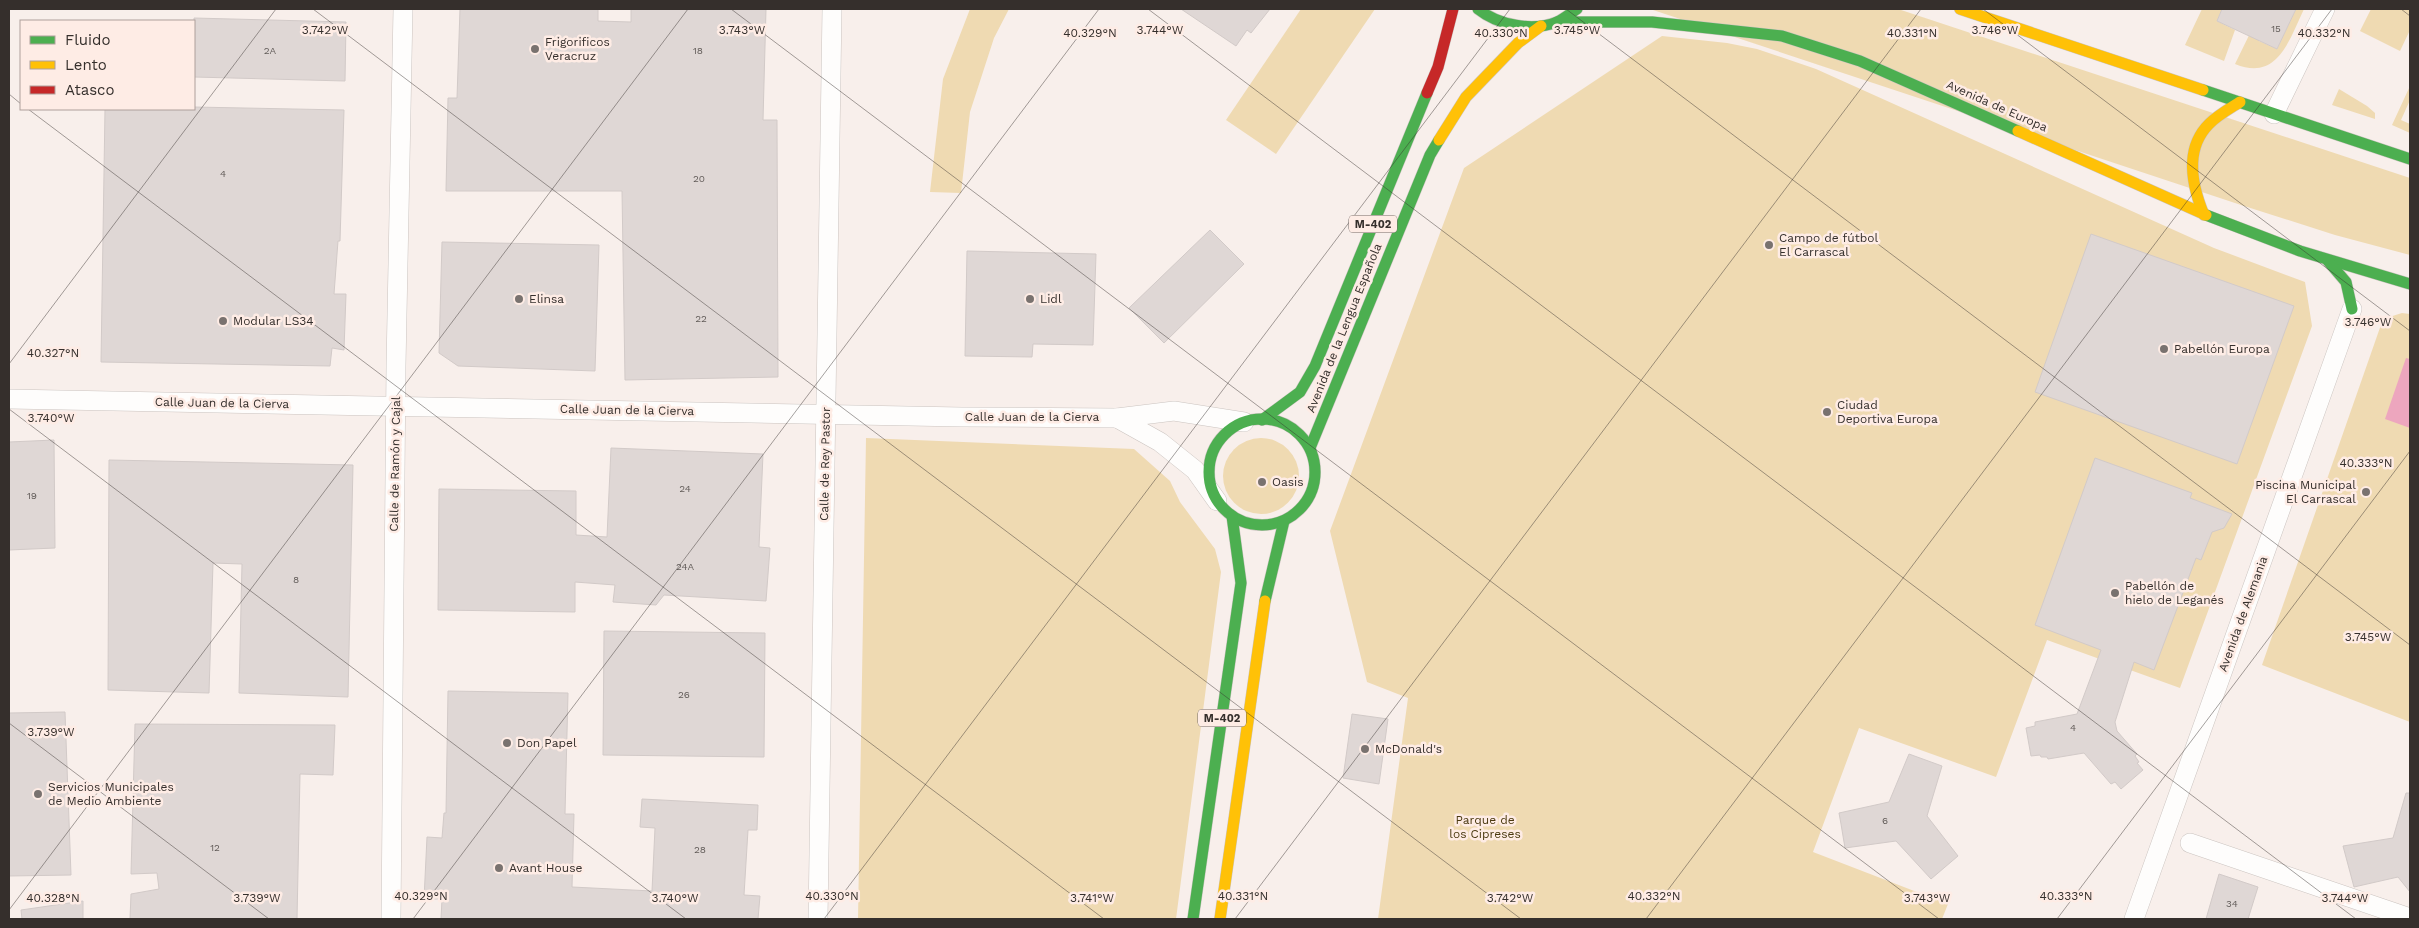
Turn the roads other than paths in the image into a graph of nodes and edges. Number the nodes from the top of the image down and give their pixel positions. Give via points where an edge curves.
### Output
1 (403, 9) edge
2 (832, 9) edge
3 (1453, 9) edge
4 (1478, 9) edge
5 (1577, 9) edge
6 (1960, 9) edge
7 (2325, 9) edge
8 (1557, 22) junction
9 (1541, 26) junction
10 (2240, 102) junction
11 (2274, 114) junction
12 (2410, 159) edge
13 (2204, 215) junction
14 (2328, 261) junction
15 (2396, 280) junction
16 (2410, 284) edge
17 (2381, 287) dead end
18 (2357, 304) joint
19 (9, 399) edge
20 (396, 407) junction
21 (826, 414) junction
22 (1117, 418) junction
23 (1253, 421) junction
24 (1310, 448) junction
25 (1217, 501) junction
26 (1232, 516) junction
27 (1284, 521) junction
28 (2190, 843) dead end
29 (2410, 918) edge
30 (391, 919) edge
31 (818, 919) edge
32 (1193, 919) edge
33 (1220, 919) edge
34 (2134, 919) edge

1 - 20 street, Calle de Ramón y Cajal
2 - 21 street, Calle de Rey Pastor
3 - 23 main road, Avenida de la Lengua Española / M-402 via 1438,67 1315,366 1300,392
4 - 9 main road, M-402 via 1510,25
5 - 8 main road, M-402
6 - 10 main road
7 - 11 street
8 - 9 main road, M-402
8 - 13 main road, Avenida de Europa via 1667,23 1765,33 1796,40 1902,78
9 - 24 main road, Avenida de la Lengua Española / M-402 via 1518,44 1466,97 1430,156
10 - 11 main road
10 - 13 main road via 2211,122 2197,141 2193,170 2196,196
11 - 12 main road
13 - 14 main road, Avenida de Europa
14 - 15 main road, Avenida de Europa
14 - 18 main road via 2346,282
15 - 16 main road, Avenida de Europa
15 - 17 main road
18 - 34 street, Avenida de Alemania
19 - 20 street, Calle Juan de la Cierva
20 - 21 street, Calle Juan de la Cierva
20 - 30 street, Calle de Ramón y Cajal
21 - 22 street, Calle Juan de la Cierva
21 - 31 street, Calle de Rey Pastor
22 - 23 street, Calle Juan de la Cierva via 1174,411
22 - 25 street via 1160,442 1195,470
23 - 24 main road via 1280,422 1299,434
23 - 25 main road, M-402 via 1228,432 1216,447 1210,464 1210,484
24 - 27 main road via 1314,482 1307,501
25 - 26 main road, M-402
26 - 27 main road, M-402 via 1249,524 1266,526
26 - 32 main road, M-402 via 1241,583
27 - 33 main road, M-402 via 1268,583
28 - 29 street

